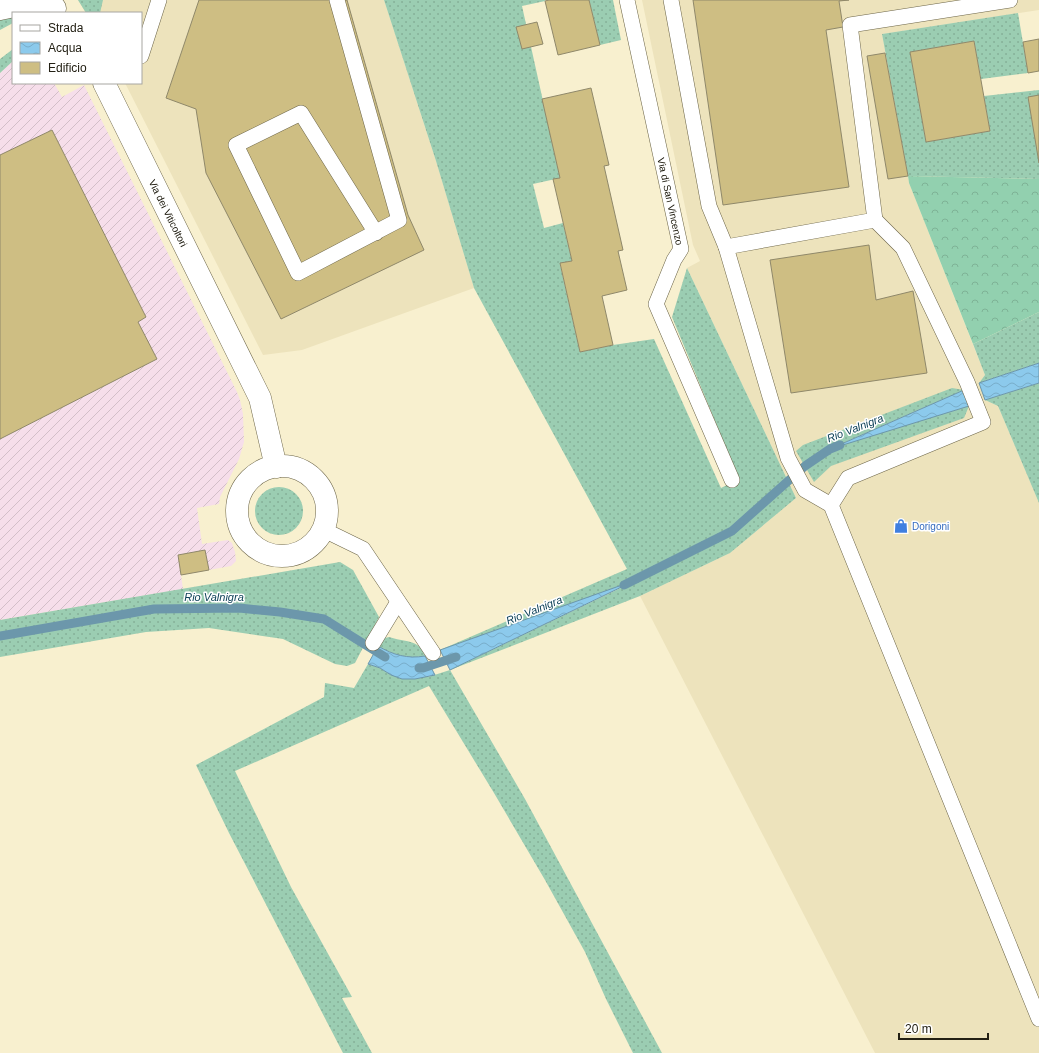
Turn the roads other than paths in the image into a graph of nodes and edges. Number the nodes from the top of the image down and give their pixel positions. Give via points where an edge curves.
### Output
1 (159, 0) edge
2 (337, 0) edge
3 (627, 0) edge
4 (671, 0) edge
5 (1010, 0) edge
6 (54, 7) edge
7 (0, 9) edge
8 (142, 53) edge
9 (110, 85) edge
10 (875, 220) junction
11 (376, 233) junction
12 (726, 247) junction
13 (276, 467) junction
14 (732, 480) dead end
15 (831, 505) junction
16 (322, 529) junction
17 (398, 602) junction
18 (373, 643) dead end
19 (433, 653) dead end
20 (1039, 1019) edge

1 - 8 lane
2 - 11 lane via 399,220
3 - 14 lane, Via di San Vincenzo via 682,249 674,260 656,304
4 - 12 lane via 709,206
5 - 10 lane via 850,25
6 - 7 street via 19,5
9 - 13 street, Via dei Viticoltori via 260,398
10 - 12 lane
10 - 15 lane via 903,248 967,382 982,422 848,478
11 - 11 lane via 298,273 236,145 301,113
12 - 15 lane via 788,458 805,490
13 - 16 street via 296,468 308,474 317,484 326,509
13 - 16 street via 266,468 253,476 243,488 237,509 237,522 242,532 252,544 265,553 280,556 296,554 309,546 320,535
15 - 20 lane
16 - 17 lane via 363,549
17 - 18 lane
17 - 19 lane

